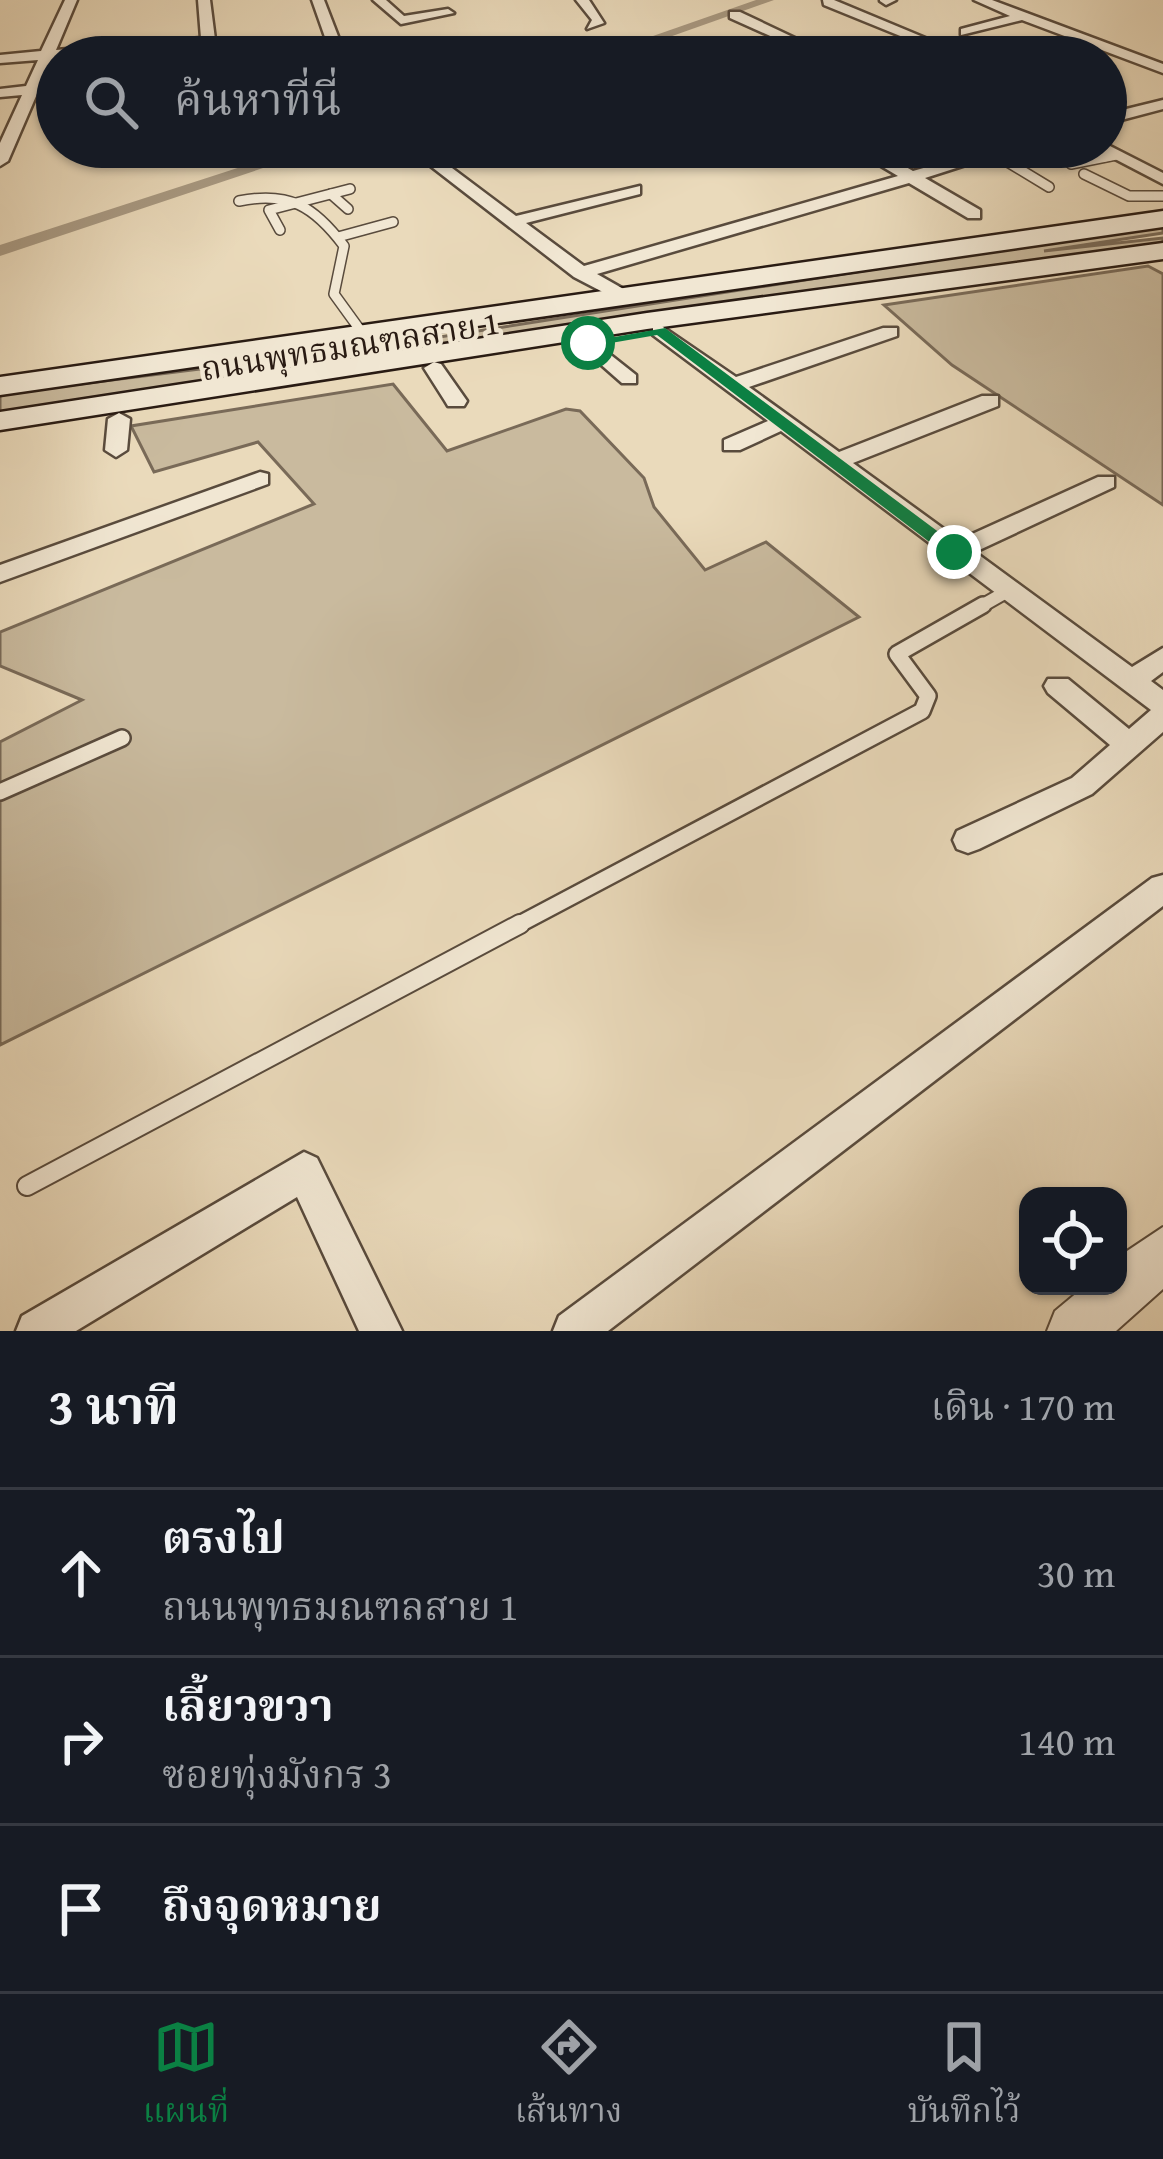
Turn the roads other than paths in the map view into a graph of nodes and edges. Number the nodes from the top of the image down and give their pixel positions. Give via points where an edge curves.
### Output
1 (71, 0) edge
2 (204, 0) edge
3 (318, 0) edge
4 (379, 0) edge
5 (582, 0) edge
6 (980, 0) edge
7 (829, 2) edge
8 (1041, 2) edge
9 (48, 9) dead end
10 (448, 13) dead end
11 (1018, 14) junction
12 (735, 15) dead end
13 (63, 19) junction
14 (592, 26) dead end
15 (1123, 29) dead end
16 (966, 32) dead end
17 (57, 36) edge
18 (208, 36) edge
19 (340, 36) edge
20 (782, 36) edge
21 (916, 36) edge
22 (1075, 36) edge
23 (1099, 36) edge
24 (36, 53) edge
25 (1163, 54) edge
26 (0, 55) edge
27 (1127, 56) edge
28 (1142, 61) junction
29 (1163, 68) edge
30 (36, 82) edge
31 (32, 90) junction
32 (0, 93) edge
33 (1163, 104) edge
34 (1127, 114) edge
35 (2, 154) edge
36 (1127, 161) edge
37 (441, 168) edge
38 (896, 168) edge
39 (940, 168) edge
40 (1018, 168) edge
41 (1084, 175) dead end
42 (911, 176) junction
43 (1163, 179) edge
44 (1049, 187) dead end
45 (350, 189) dead end
46 (634, 190) dead end
47 (331, 194) junction
48 (1163, 196) edge
49 (238, 201) dead end
50 (302, 201) junction
51 (348, 209) dead end
52 (974, 214) dead end
53 (1163, 219) edge
54 (393, 222) dead end
55 (512, 222) junction
56 (280, 230) dead end
57 (338, 236) junction
58 (1163, 251) edge
59 (581, 273) junction
60 (760, 277) junction
61 (620, 295) junction
62 (781, 304) junction
63 (660, 331) junction
64 (890, 332) dead end
65 (588, 343) junction
66 (359, 349) junction
67 (434, 368) junction
68 (629, 379) dead end
69 (0, 386) edge
70 (731, 386) junction
71 (0, 400) edge
72 (456, 401) dead end
73 (991, 401) dead end
74 (119, 419) junction
75 (0, 421) edge
76 (782, 423) junction
77 (0, 438) edge
78 (732, 445) dead end
79 (116, 450) dead end
80 (834, 462) junction
81 (260, 479) dead end
82 (1106, 482) dead end
83 (954, 552) junction
84 (0, 574) edge
85 (1006, 592) junction
86 (1163, 658) edge
87 (1133, 680) junction
88 (1058, 686) dead end
89 (1163, 704) edge
90 (1163, 716) edge
91 (122, 739) dead end
92 (1131, 746) junction
93 (0, 792) edge
94 (968, 840) dead end
95 (1163, 887) edge
96 (27, 1186) dead end
97 (1163, 1253) edge
98 (37, 1331) edge
99 (381, 1331) edge
100 (574, 1331) edge
101 (1075, 1331) edge

1 - 13 street
2 - 18 street
3 - 19 street
4 - 10 street via 401,20
5 - 14 street via 599,20
6 - 11 street
7 - 21 street
8 - 11 street
9 - 13 street
11 - 16 street
11 - 22 street
12 - 20 street
13 - 17 street
15 - 23 street
24 - 26 street
25 - 28 street
27 - 28 street
28 - 29 street
30 - 31 street
31 - 32 street
31 - 35 street
33 - 34 street
36 - 43 street
37 - 55 street
38 - 42 street
39 - 42 street
40 - 44 lane
41 - 48 lane via 1129,196
42 - 52 street
42 - 59 street
45 - 47 lane
46 - 55 street
47 - 50 lane
47 - 51 lane
49 - 50 lane via 270,193
50 - 56 lane via 269,210
50 - 57 lane
53 - 60 main road, ถนนพุทธมณฑลสาย 1
54 - 57 lane
55 - 59 street
57 - 66 lane via 344,246 330,295
58 - 62 main road, ถนนพุทธมณฑลสาย 1
59 - 61 street
60 - 61 main road, ถนนพุทธมณฑลสาย 1
60 - 66 main road, ถนนพุทธมณฑลสาย 1
61 - 66 main road, ถนนพุทธมณฑลสาย 1
62 - 63 main road, ถนนพุทธมณฑลสาย 1
62 - 66 main road, ถนนพุทธมณฑลสาย 1
63 - 65 main road, ถนนพุทธมณฑลสาย 1
63 - 70 street
64 - 70 street
65 - 67 main road, ถนนพุทธมณฑลสาย 1
65 - 68 street
66 - 69 main road, ถนนพุทธมณฑลสาย 1
66 - 71 main road, ถนนพุทธมณฑลสาย 1
66 - 75 main road, ถนนพุทธมณฑลสาย 1
67 - 72 street
67 - 74 main road, ถนนพุทธมณฑลสาย 1
70 - 76 street
73 - 80 street
74 - 77 main road, ถนนพุทธมณฑลสาย 1
74 - 79 street
76 - 78 street
76 - 80 street
80 - 83 street
81 - 84 street
82 - 83 street
83 - 85 street
85 - 87 street
85 - 96 lane via 897,654 928,695 922,710
86 - 87 street
87 - 89 street
88 - 92 street
90 - 92 street
91 - 93 lane
92 - 94 street via 1082,786
95 - 100 street
97 - 101 street
98 - 99 street via 304,1171

